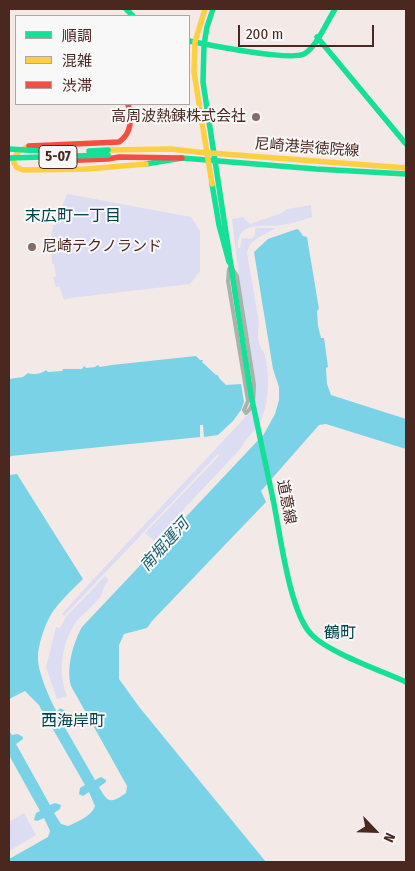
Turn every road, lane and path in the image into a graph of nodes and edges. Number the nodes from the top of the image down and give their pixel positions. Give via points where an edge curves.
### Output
1 (205, 9) edge
2 (213, 9) edge
3 (334, 9) edge
4 (317, 37) junction
5 (192, 42) edge
6 (203, 43) junction
7 (128, 105) edge
8 (406, 144) edge
9 (9, 149) edge
10 (57, 152) junction
11 (206, 153) junction
12 (214, 153) junction
13 (9, 154) edge
14 (108, 155) junction
15 (9, 158) edge
16 (182, 158) junction
17 (207, 160) junction
18 (215, 161) junction
19 (10, 165) edge
20 (406, 168) edge
21 (406, 174) edge
22 (230, 264) junction
23 (406, 682) edge

1 - 5 main road, 道意線
2 - 6 main road, 道意線
3 - 4 main road
4 - 6 main road via 304,54 291,57
4 - 8 main road
5 - 6 main road
5 - 11 main road, 道意線 via 194,78
6 - 12 main road, 道意線 via 201,63
7 - 19 main road via 131,125 119,142 27,146 15,155
9 - 10 main road, 5-07, bridge
10 - 13 main road, 5-07, bridge
10 - 14 main road, 5-07, bridge
11 - 12 main road, 尼崎港崇徳院線
11 - 14 main road, 5-07 via 171,149
11 - 17 main road, 道意線
12 - 18 main road, 道意線
12 - 20 main road, 尼崎港崇徳院線
14 - 15 main road, 5-07, bridge
14 - 16 main road, 5-07
14 - 19 main road, 5-07
16 - 17 main road, 尼崎港崇徳院線
16 - 19 main road via 86,169 23,170
17 - 18 main road, 尼崎港崇徳院線
17 - 22 main road, 道意線
18 - 21 main road, 尼崎港崇徳院線
18 - 22 main road, 道意線
22 - 22 street via 236,276 254,384 254,395 246,413 248,401 228,281
22 - 23 main road, 道意線, bridge via 251,395 293,598 302,623 325,646

